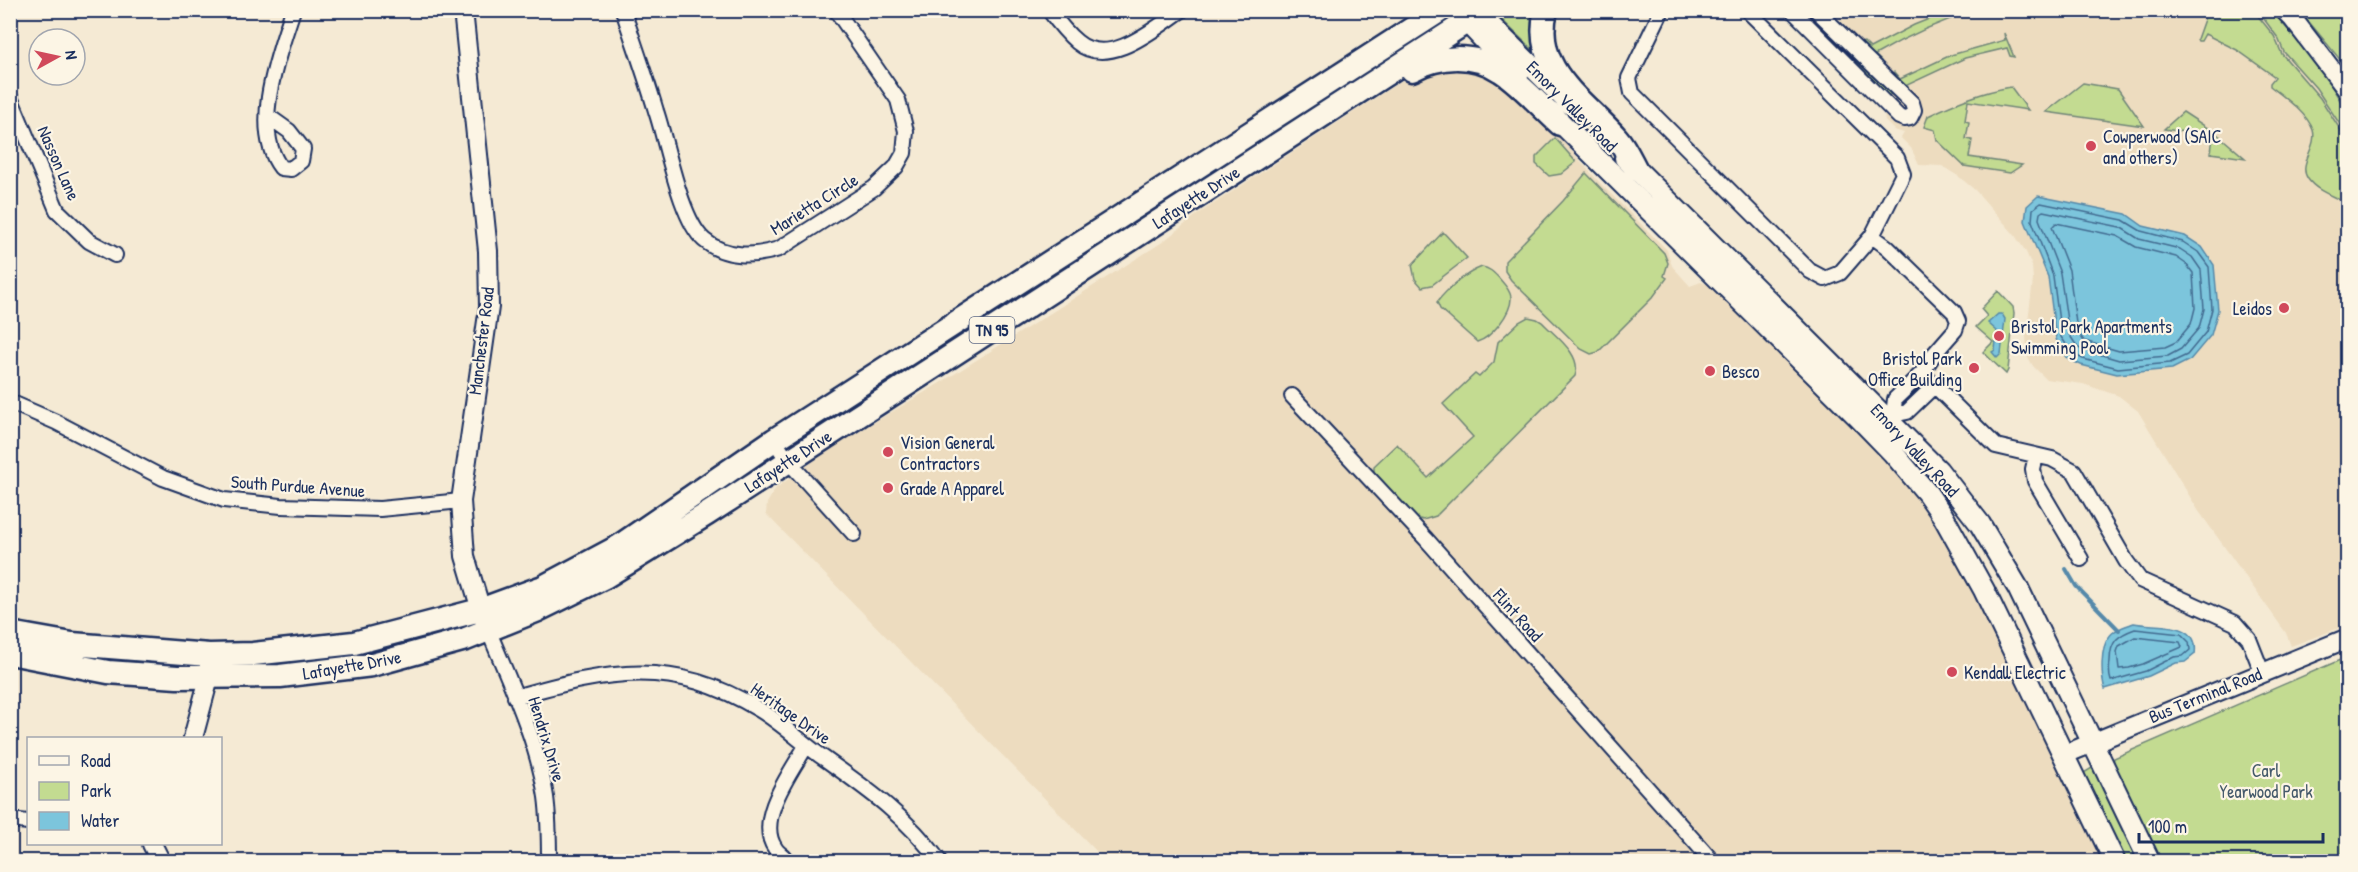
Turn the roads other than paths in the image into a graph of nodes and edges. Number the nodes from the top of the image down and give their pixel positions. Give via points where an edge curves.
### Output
1 (293, 10) edge
2 (463, 10) edge
3 (623, 10) edge
4 (836, 10) edge
5 (1049, 10) edge
6 (1182, 10) edge
7 (1441, 10) edge
8 (1546, 10) edge
9 (1662, 10) edge
10 (1747, 10) edge
11 (1792, 10) edge
12 (1816, 10) edge
13 (2284, 10) edge
14 (1474, 13) edge
15 (2348, 91) edge
16 (10, 97) edge
17 (268, 116) dead end
18 (1560, 124) junction
19 (1636, 170) junction
20 (1205, 191) junction
21 (1872, 236) junction
22 (115, 255) dead end
23 (1922, 373) junction
24 (1934, 386) junction
25 (1292, 396) dead end
26 (10, 402) edge
27 (774, 441) junction
28 (2036, 456) junction
29 (788, 461) junction
30 (461, 501) junction
31 (854, 534) dead end
32 (2081, 559) dead end
33 (480, 610) junction
34 (489, 632) junction
35 (10, 633) edge
36 (2348, 638) edge
37 (10, 653) edge
38 (209, 667) junction
39 (2262, 672) junction
40 (515, 697) junction
41 (192, 737) edge
42 (2091, 742) junction
43 (806, 746) junction
44 (2063, 755) junction
45 (10, 820) edge
46 (27, 822) edge
47 (153, 845) edge
48 (785, 858) dead end
49 (161, 861) edge
50 (549, 861) edge
51 (940, 861) edge
52 (1713, 861) edge
53 (2115, 861) edge
54 (2150, 861) edge

1 - 17 street via 267,102
2 - 30 street, Manchester Road via 488,251 489,307
3 - 4 street, Marietta Circle via 686,210 704,240 728,252 746,255 779,249 874,188 896,167 904,153 906,131 898,100
5 - 6 street via 1078,44 1108,51 1125,46
7 - 27 main road, Lafayette Drive / TN 95
8 - 19 main road via 1545,47 1556,75 1620,140
9 - 21 street via 1629,78 1635,97 1817,276 1825,279 1840,273
10 - 21 street via 1897,158 1903,174
11 - 12 street via 1899,117 1910,118 1912,103
13 - 15 street
14 - 18 main road, Emory Valley Road
14 - 19 main road, Emory Valley Road
14 - 20 main road, Lafayette Drive / TN 95
16 - 22 street, Nasson Lane via 57,210 89,241
18 - 20 main road via 1501,71 1468,59 1435,60 1409,71 1234,184
18 - 44 main road, Emory Valley Road via 1893,453 1927,493 1984,590
19 - 42 main road, Emory Valley Road via 1938,470 1980,524 2018,588
20 - 29 main road, Lafayette Drive / TN 95
21 - 23 street via 1957,317 1955,330
23 - 24 street
23 - 24 street via 1895,399 1893,415 1907,412
24 - 28 street via 1996,446
25 - 52 street, Flint Road via 1426,539
26 - 30 street, South Purdue Avenue via 163,478 224,501 281,507 380,509
27 - 29 street
27 - 33 main road, Lafayette Drive / TN 95 via 618,546 543,587
28 - 32 street via 2035,481
28 - 39 street via 2052,459 2074,471 2140,580 2235,624 2249,639
29 - 31 street
29 - 34 main road, Lafayette Drive / TN 95 via 605,577
30 - 33 street, Manchester Road via 465,556
33 - 34 street, Manchester Road
33 - 38 main road, Lafayette Drive via 354,643 253,654
34 - 38 main road, Lafayette Drive via 372,665 280,676
34 - 40 street, Hendrix Drive
35 - 38 main road, Lafayette Drive
36 - 39 street, Bus Terminal Road
37 - 38 main road, Lafayette Drive via 108,672 166,677
38 - 41 street
39 - 42 street, Bus Terminal Road
40 - 43 street, Heritage Drive via 604,676 674,675 729,693 762,711
40 - 50 street, Hendrix Drive via 546,796
42 - 44 street, Bus Terminal Road
42 - 54 main road, Emory Valley Road
43 - 48 street via 770,816 774,848
43 - 51 street, Heritage Drive via 899,814
44 - 53 main road, Emory Valley Road
45 - 46 street
47 - 49 street

